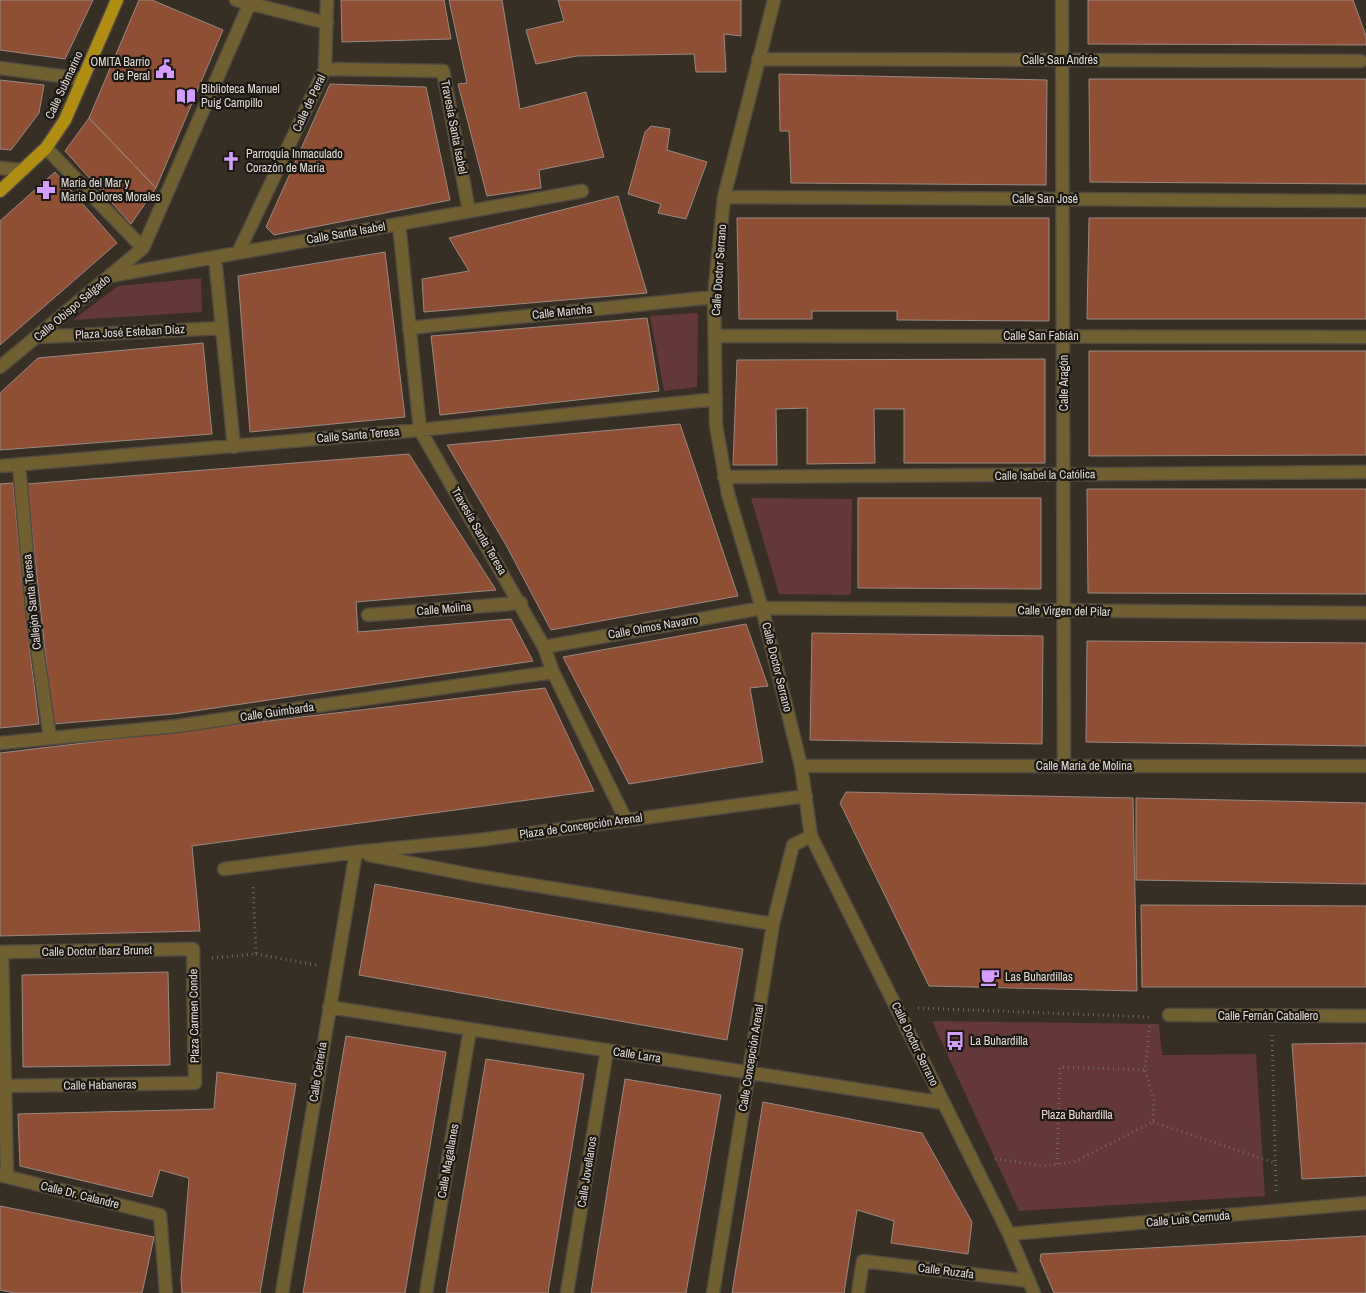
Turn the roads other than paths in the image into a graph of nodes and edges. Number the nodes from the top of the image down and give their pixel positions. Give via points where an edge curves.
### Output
1 (117, 0) edge
2 (236, 0) edge
3 (327, 0) edge
4 (774, 0) edge
5 (1062, 0) edge
6 (249, 5) junction
7 (327, 22) junction
8 (758, 59) junction
9 (1062, 60) junction
10 (1361, 61) dead end
11 (0, 68) edge
12 (325, 69) junction
13 (83, 78) junction
14 (46, 148) junction
15 (0, 168) edge
16 (23, 170) junction
17 (0, 191) edge
18 (582, 191) dead end
19 (724, 197) junction
20 (1063, 199) junction
21 (1366, 202) edge
22 (469, 211) junction
23 (399, 224) junction
24 (143, 248) junction
25 (238, 253) junction
26 (215, 257) junction
27 (110, 276) junction
28 (714, 296) junction
29 (222, 328) junction
30 (409, 328) junction
31 (716, 336) junction
32 (1064, 336) junction
33 (38, 337) junction
34 (1366, 337) edge
35 (0, 367) edge
36 (716, 399) junction
37 (420, 430) junction
38 (234, 447) junction
39 (19, 465) junction
40 (0, 466) edge
41 (1366, 472) edge
42 (1064, 474) junction
43 (724, 478) junction
44 (521, 603) junction
45 (762, 608) junction
46 (1065, 611) junction
47 (1366, 613) edge
48 (368, 615) dead end
49 (544, 647) junction
50 (553, 672) junction
51 (50, 738) junction
52 (0, 742) edge
53 (801, 766) junction
54 (1064, 766) junction
55 (1366, 766) edge
56 (806, 796) junction
57 (626, 820) junction
58 (812, 836) junction
59 (356, 852) junction
60 (224, 869) dead end
61 (773, 924) junction
62 (193, 949) joint
63 (1, 952) edge
64 (329, 1007) junction
65 (1169, 1015) dead end
66 (1366, 1016) edge
67 (470, 1029) junction
68 (608, 1050) junction
69 (748, 1073) junction
70 (194, 1083) joint
71 (5, 1086) junction
72 (944, 1104) junction
73 (4, 1176) edge
74 (1366, 1203) edge
75 (1009, 1234) junction
76 (1031, 1287) edge
77 (166, 1293) edge
78 (282, 1293) edge
79 (426, 1293) edge
80 (567, 1293) edge
81 (713, 1293) edge
82 (858, 1293) edge

1 - 13 main road, Calle Submarino
2 - 6 street
3 - 7 street, Calle de Peral
4 - 8 street, Calle Doctor Serrano
5 - 9 street, Calle Aragón
6 - 7 street
6 - 24 street
7 - 12 street, Calle de Peral
8 - 9 street, Calle San Andrés
8 - 19 street, Calle Doctor Serrano
9 - 10 street, Calle San Andrés
9 - 20 street, Calle Aragón
11 - 13 street
12 - 22 street, Travesía Santa Isabel via 443,72
12 - 25 street, Calle de Peral
13 - 14 main road, Calle Submarino via 65,120
14 - 16 main road, Calle Submarino
14 - 24 street
15 - 16 street
16 - 17 main road, Calle Submarino
18 - 22 street, Calle Santa Isabel
19 - 20 street, Calle San José
19 - 28 street, Calle Doctor Serrano
20 - 21 street, Calle San José
20 - 32 street, Calle Aragón
22 - 23 street, Calle Santa Isabel
23 - 25 street, Calle Santa Isabel
23 - 30 street, Travesía Santa Teresa
24 - 27 street, Calle Obispo Salgado
25 - 26 street, Calle Santa Isabel
26 - 27 street, Calle Santa Isabel
26 - 29 street
27 - 33 street, Calle Obispo Salgado
28 - 30 street, Calle Mancha
28 - 31 street, Calle Doctor Serrano
29 - 33 street, Plaza José Esteban Díaz
29 - 38 street
30 - 37 street, Travesía Santa Teresa
31 - 32 street, Calle San Fabián
31 - 36 street, Calle Doctor Serrano
32 - 34 street, Calle San Fabián
32 - 42 street, Calle Aragón
33 - 35 street, Calle Obispo Salgado
36 - 37 street, Calle Santa Teresa
36 - 43 street, Calle Doctor Serrano via 716,425
37 - 38 street, Calle Santa Teresa
37 - 44 street, Travesía Santa Teresa
38 - 39 street, Calle Santa Teresa
39 - 40 street, Calle Santa Teresa
39 - 51 street, Callejón Santa Teresa via 32,621
41 - 42 street, Calle Isabel la Católica
42 - 43 street, Calle Isabel la Católica
42 - 46 street, Calle Aragón
43 - 45 street, Calle Doctor Serrano
44 - 48 street, Calle Molina
44 - 49 street, Travesía Santa Teresa
45 - 46 street, Calle Virgen del Pilar
45 - 49 street, Calle Olmos Navarro
45 - 53 street, Calle Doctor Serrano
46 - 47 street, Calle Virgen del Pilar
46 - 54 street, Calle Aragón
49 - 50 street, Travesía Santa Teresa
50 - 51 street, Calle Guimbarda via 177,726
50 - 57 street, Travesía Santa Teresa
51 - 52 street, Calle Guimbarda
53 - 54 street, Calle María de Molina
53 - 56 street, Calle Doctor Serrano
54 - 55 street, Calle María de Molina
56 - 57 street, Plaza de Concepción Arenal
56 - 58 street, Calle Doctor Serrano
57 - 59 street, Plaza de Concepción Arenal via 480,840
58 - 61 street, Calle Concepción Arenal via 793,845
58 - 72 street, Calle Doctor Serrano
59 - 60 street, Plaza de Concepción Arenal
59 - 61 street, Plaza de Concepción Arenal via 478,876
59 - 64 street, Calle Cetrería
61 - 69 street, Calle Concepción Arenal
62 - 63 street, Calle Doctor Ibarz Brunet
62 - 70 street, Plaza Carmen Conde
63 - 71 street
64 - 67 street, Calle Larra
64 - 78 street, Calle Cetrería
65 - 66 street, Calle Fernán Caballero
67 - 68 street, Calle Larra
67 - 79 street, Calle Magallanes
68 - 69 street, Calle Larra
68 - 80 street, Calle Jovellanos
69 - 72 street, Calle Larra
69 - 81 street, Calle Concepción Arenal
70 - 71 street, Calle Habaneras
71 - 73 street
72 - 75 street, Calle Doctor Serrano
73 - 77 street, Calle Dr. Calandre via 160,1215
74 - 75 street, Calle Luis Cernuda
75 - 76 street, Calle Doctor Serrano
76 - 82 street, Calle Ruzafa via 863,1261

